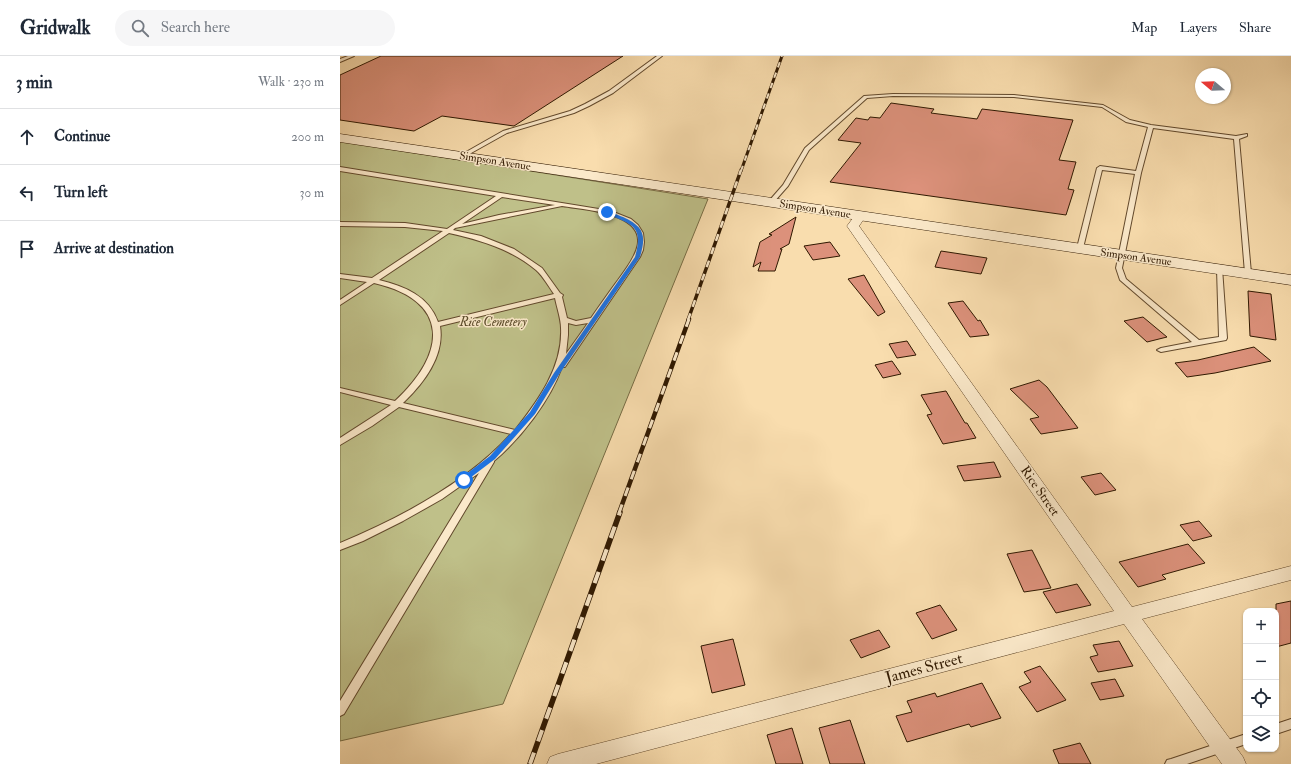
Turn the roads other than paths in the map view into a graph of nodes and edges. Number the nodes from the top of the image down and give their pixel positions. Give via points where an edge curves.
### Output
1 (352, 56) edge
2 (660, 56) edge
3 (340, 61) edge
4 (1151, 126) junction
5 (1245, 135) dead end
6 (340, 138) edge
7 (1236, 138) junction
8 (462, 156) junction
9 (340, 169) edge
10 (1138, 173) junction
11 (501, 194) junction
12 (771, 202) junction
13 (566, 205) junction
14 (860, 216) junction
15 (340, 224) edge
16 (448, 230) junction
17 (1080, 248) junction
18 (1122, 255) junction
19 (1220, 269) junction
20 (1248, 273) junction
21 (340, 276) edge
22 (1290, 280) edge
23 (372, 281) junction
24 (560, 295) junction
25 (340, 303) edge
26 (595, 319) junction
27 (565, 320) junction
28 (436, 325) junction
29 (1198, 342) junction
30 (1161, 350) dead end
31 (557, 373) junction
32 (340, 390) edge
33 (397, 404) junction
34 (516, 433) junction
35 (340, 442) edge
36 (493, 458) junction
37 (340, 547) edge
38 (1291, 573) edge
39 (1128, 615) junction
40 (340, 711) edge
41 (1291, 724) edge
42 (1279, 728) edge
43 (1243, 741) edge
44 (1223, 747) junction
45 (558, 764) edge
46 (1171, 764) edge
47 (1235, 764) edge

1 - 3 lane
2 - 8 lane via 610,92 587,105 505,132
4 - 7 lane
4 - 10 lane
4 - 12 lane via 1128,121 1103,106 1014,96 866,97 807,149 785,186
5 - 7 lane
6 - 8 street, Simpson Avenue
7 - 20 lane
8 - 12 street, Simpson Avenue
9 - 11 lane
10 - 17 lane via 1100,168
10 - 18 lane
11 - 13 lane
11 - 16 lane
12 - 14 street, Simpson Avenue
13 - 16 lane via 499,217
13 - 26 lane via 622,217 640,232 642,242 637,257
14 - 17 street, Simpson Avenue
14 - 39 street, Rice Street via 854,226
15 - 16 lane via 392,224
16 - 23 lane
16 - 24 lane via 496,244 526,260 537,268
17 - 18 street, Simpson Avenue
18 - 19 street, Simpson Avenue
18 - 29 lane via 1119,268 1123,280
19 - 20 street, Simpson Avenue
19 - 29 lane via 1223,338
20 - 22 street, Simpson Avenue
21 - 23 lane
23 - 25 lane
23 - 28 lane via 393,286 421,300
24 - 27 lane
24 - 28 lane
26 - 27 lane via 576,323
26 - 31 lane
27 - 31 lane via 565,344
28 - 33 lane via 437,340 430,366
29 - 30 lane
31 - 34 lane via 533,413
32 - 33 lane
33 - 34 lane
33 - 35 lane
34 - 36 lane
36 - 37 lane via 464,480 429,501 386,526
36 - 40 lane
38 - 39 street, James Street
39 - 44 street, Rice Street
39 - 45 street, James Street
41 - 42 lane
43 - 44 lane
44 - 46 lane
44 - 47 street, Rice Street

